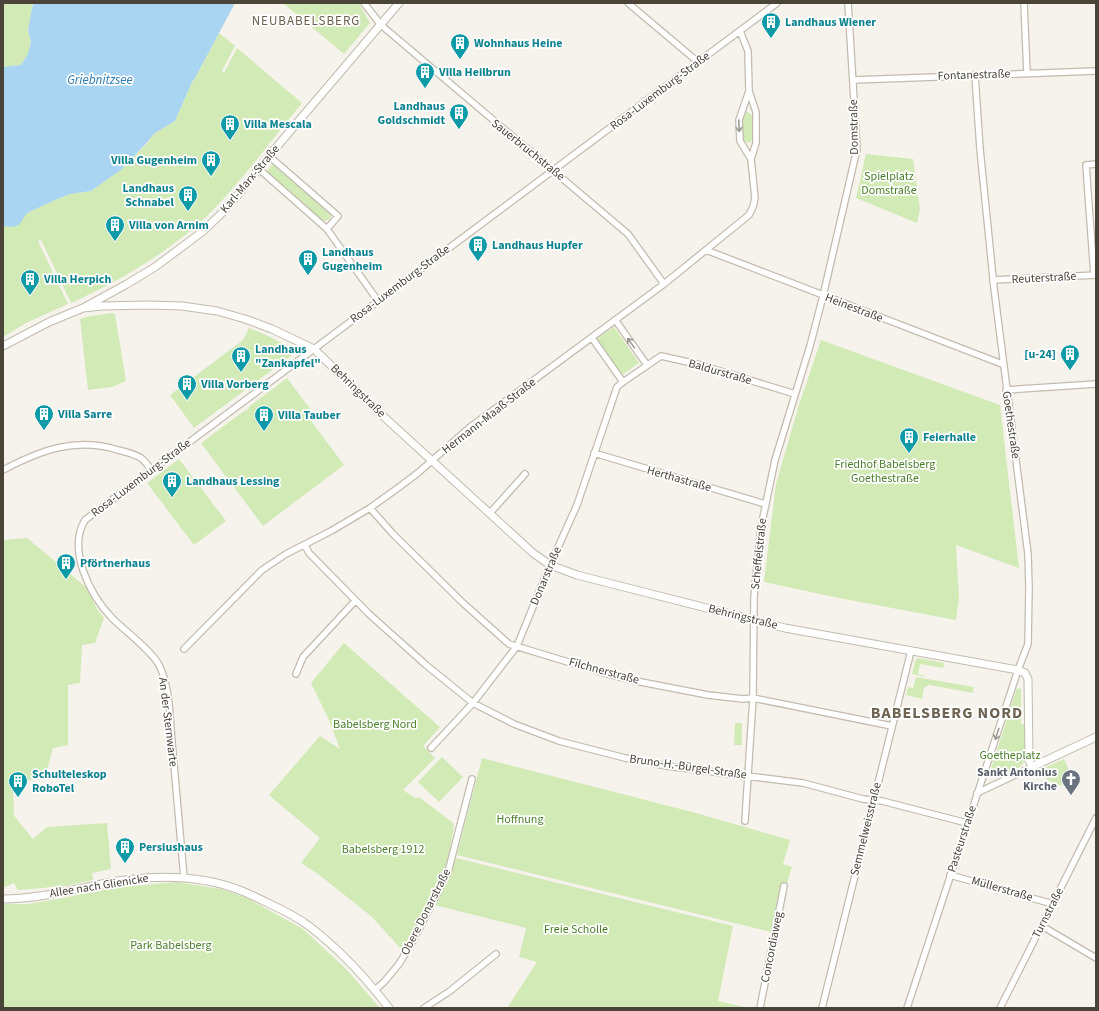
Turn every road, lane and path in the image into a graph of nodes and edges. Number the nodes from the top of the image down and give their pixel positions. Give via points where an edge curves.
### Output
1 (364, 3) edge
2 (399, 3) edge
3 (628, 3) edge
4 (777, 3) edge
5 (848, 3) edge
6 (1024, 3) edge
7 (380, 25) junction
8 (740, 31) junction
9 (698, 62) junction
10 (1096, 71) edge
11 (1028, 73) junction
12 (975, 75) junction
13 (852, 80) junction
14 (749, 91) junction
15 (269, 156) junction
16 (751, 159) junction
17 (1096, 164) edge
18 (259, 169) junction
19 (554, 170) junction
20 (327, 229) junction
21 (706, 250) junction
22 (1095, 275) edge
23 (993, 280) junction
24 (664, 284) junction
25 (824, 296) junction
26 (378, 301) junction
27 (83, 308) junction
28 (616, 321) junction
29 (592, 338) junction
30 (3, 346) edge
31 (314, 349) junction
32 (1002, 364) junction
33 (647, 365) junction
34 (623, 382) junction
35 (1096, 384) edge
36 (1006, 390) junction
37 (795, 394) junction
38 (594, 454) junction
39 (432, 461) junction
40 (3, 470) edge
41 (152, 470) junction
42 (525, 474) dead end
43 (765, 504) junction
44 (370, 508) junction
45 (490, 513) junction
46 (305, 545) junction
47 (550, 565) junction
48 (94, 592) joint
49 (355, 601) junction
50 (754, 620) junction
51 (517, 646) junction
52 (184, 649) dead end
53 (911, 651) junction
54 (1018, 670) junction
55 (296, 674) dead end
56 (753, 698) junction
57 (473, 703) junction
58 (892, 726) junction
59 (1096, 737) edge
60 (431, 748) dead end
61 (1032, 767) junction
62 (749, 776) junction
63 (472, 779) dead end
64 (977, 793) junction
65 (873, 800) junction
66 (1096, 818) edge
67 (745, 821) dead end
68 (967, 823) junction
69 (950, 875) junction
70 (184, 878) junction
71 (784, 886) dead end
72 (3, 899) edge
73 (1053, 904) junction
74 (1042, 926) junction
75 (496, 954) dead end
76 (1096, 958) edge
77 (375, 990) junction
78 (389, 1008) edge
79 (424, 1008) edge
80 (760, 1008) edge
81 (822, 1008) edge
82 (907, 1008) edge
83 (1000, 1008) edge

1 - 7 street, Sauerbruchstraße
2 - 7 street, Karl-Marx-Straße
3 - 9 street
4 - 8 street, Rosa-Luxemburg-Straße
5 - 13 street, Domstraße
6 - 11 street
7 - 15 street, Karl-Marx-Straße
7 - 19 street, Sauerbruchstraße
8 - 9 street, Rosa-Luxemburg-Straße
8 - 14 street, Hermann-Maaß-Straße via 748,51
9 - 19 street, Rosa-Luxemburg-Straße
10 - 11 street, Fontanestraße
11 - 12 street, Fontanestraße
12 - 13 street, Fontanestraße
12 - 23 street, Goethestraße
13 - 25 street, Domstraße via 857,149
14 - 16 street, Hermann-Maaß-Straße via 756,112 756,143
14 -> 16 street, Hermann-Maaß-Straße via 739,120 740,141
15 - 18 street, Karl-Marx-Straße
15 - 20 street via 338,216
16 - 21 street, Hermann-Maaß-Straße via 755,198 753,207 749,214
17 - 22 street via 1086,165
18 - 20 street
18 - 27 street, Karl-Marx-Straße via 225,210 193,240 146,272
19 - 24 street, Sauerbruchstraße via 628,234
19 - 26 street, Rosa-Luxemburg-Straße
20 - 26 street
21 - 24 street, Hermann-Maaß-Straße
21 - 25 street, Heinestraße
22 - 23 street, Reuterstraße
23 - 32 street, Goethestraße
24 - 28 street, Hermann-Maaß-Straße
25 - 32 street, Heinestraße
25 - 37 street, Scheffelstraße
26 - 31 street, Rosa-Luxemburg-Straße
27 - 30 street, Karl-Marx-Straße
27 - 31 street, Behringstraße via 147,305 182,306 216,311 272,329
28 - 29 street, Hermann-Maaß-Straße
33 -> 28 street
29 - 34 street
29 - 39 street, Hermann-Maaß-Straße via 469,428
31 - 39 street, Behringstraße
31 - 41 street, Rosa-Luxemburg-Straße
32 - 36 street, Goethestraße
33 - 34 street, Baldurstraße
33 - 37 street, Baldurstraße via 661,356 697,364
34 - 38 street, Donarstraße via 617,387
35 - 36 street
36 - 54 street, Goethestraße via 1028,561 1028,644
37 - 43 street, Scheffelstraße
38 - 43 street, Herthastraße
38 - 47 street, Donarstraße via 577,505
39 - 44 street, Hermann-Maaß-Straße
39 - 45 street, Behringstraße
40 - 41 street via 39,453 78,444 124,451 141,458
41 - 48 street, Rosa-Luxemburg-Straße via 85,520 82,525 78,543 79,555
42 - 45 street
43 - 50 street, Scheffelstraße via 758,550
44 - 46 street, Hermann-Maaß-Straße
44 - 51 street, Filchnerstraße via 463,602 509,644
45 - 47 street, Behringstraße via 533,553
46 - 49 street, Bruno-H.-Bürgel-Straße
46 - 52 street, Hermann-Maaß-Straße via 262,570
47 - 50 street, Behringstraße via 577,576
47 - 51 street, Donarstraße
48 - 70 street, An der Sternwarte via 111,617 150,653 162,671 168,704
49 - 55 street via 303,657
49 - 57 street, Bruno-H.-Bürgel-Straße
50 - 53 street, Behringstraße
50 - 56 street, Scheffelstraße
51 - 56 street, Filchnerstraße via 641,682 708,695
51 - 57 street, Donarstraße
53 - 54 street, Behringstraße
53 - 58 street, Semmelweisstraße
54 - 61 street via 1025,673 1028,679 1029,760
54 -> 64 street, Pasteurstraße
56 - 58 street, Filchnerstraße
56 - 62 street, Scheffelstraße
57 - 60 street, Donarstraße
57 - 62 street, Bruno-H.-Bürgel-Straße via 514,724 559,741 667,766
58 - 65 street, Semmelweisstraße
59 - 61 street
61 - 64 street
62 - 65 street, Bruno-H.-Bürgel-Straße via 803,783
62 - 67 street, Scheffelstraße
63 - 77 street, Obere Donarstraße via 448,872 414,940 399,964
64 - 68 street, Pasteurstraße
65 - 68 street, Bruno-H.-Bürgel-Straße
65 - 81 street, Semmelweisstraße
66 - 73 street, Turnstraße
68 - 69 street, Pasteurstraße
69 - 73 street, Müllerstraße
69 - 82 street, Pasteurstraße
70 - 72 street, Allee nach Glienicke via 117,881 21,899
70 - 77 street, Allee nach Glienicke via 238,889 292,916 325,939
71 - 80 street, Concordiaweg
73 - 74 street, Turnstraße
74 - 76 street
74 - 83 street, Turnstraße
75 - 79 street
77 - 78 street, Allee nach Glienicke

